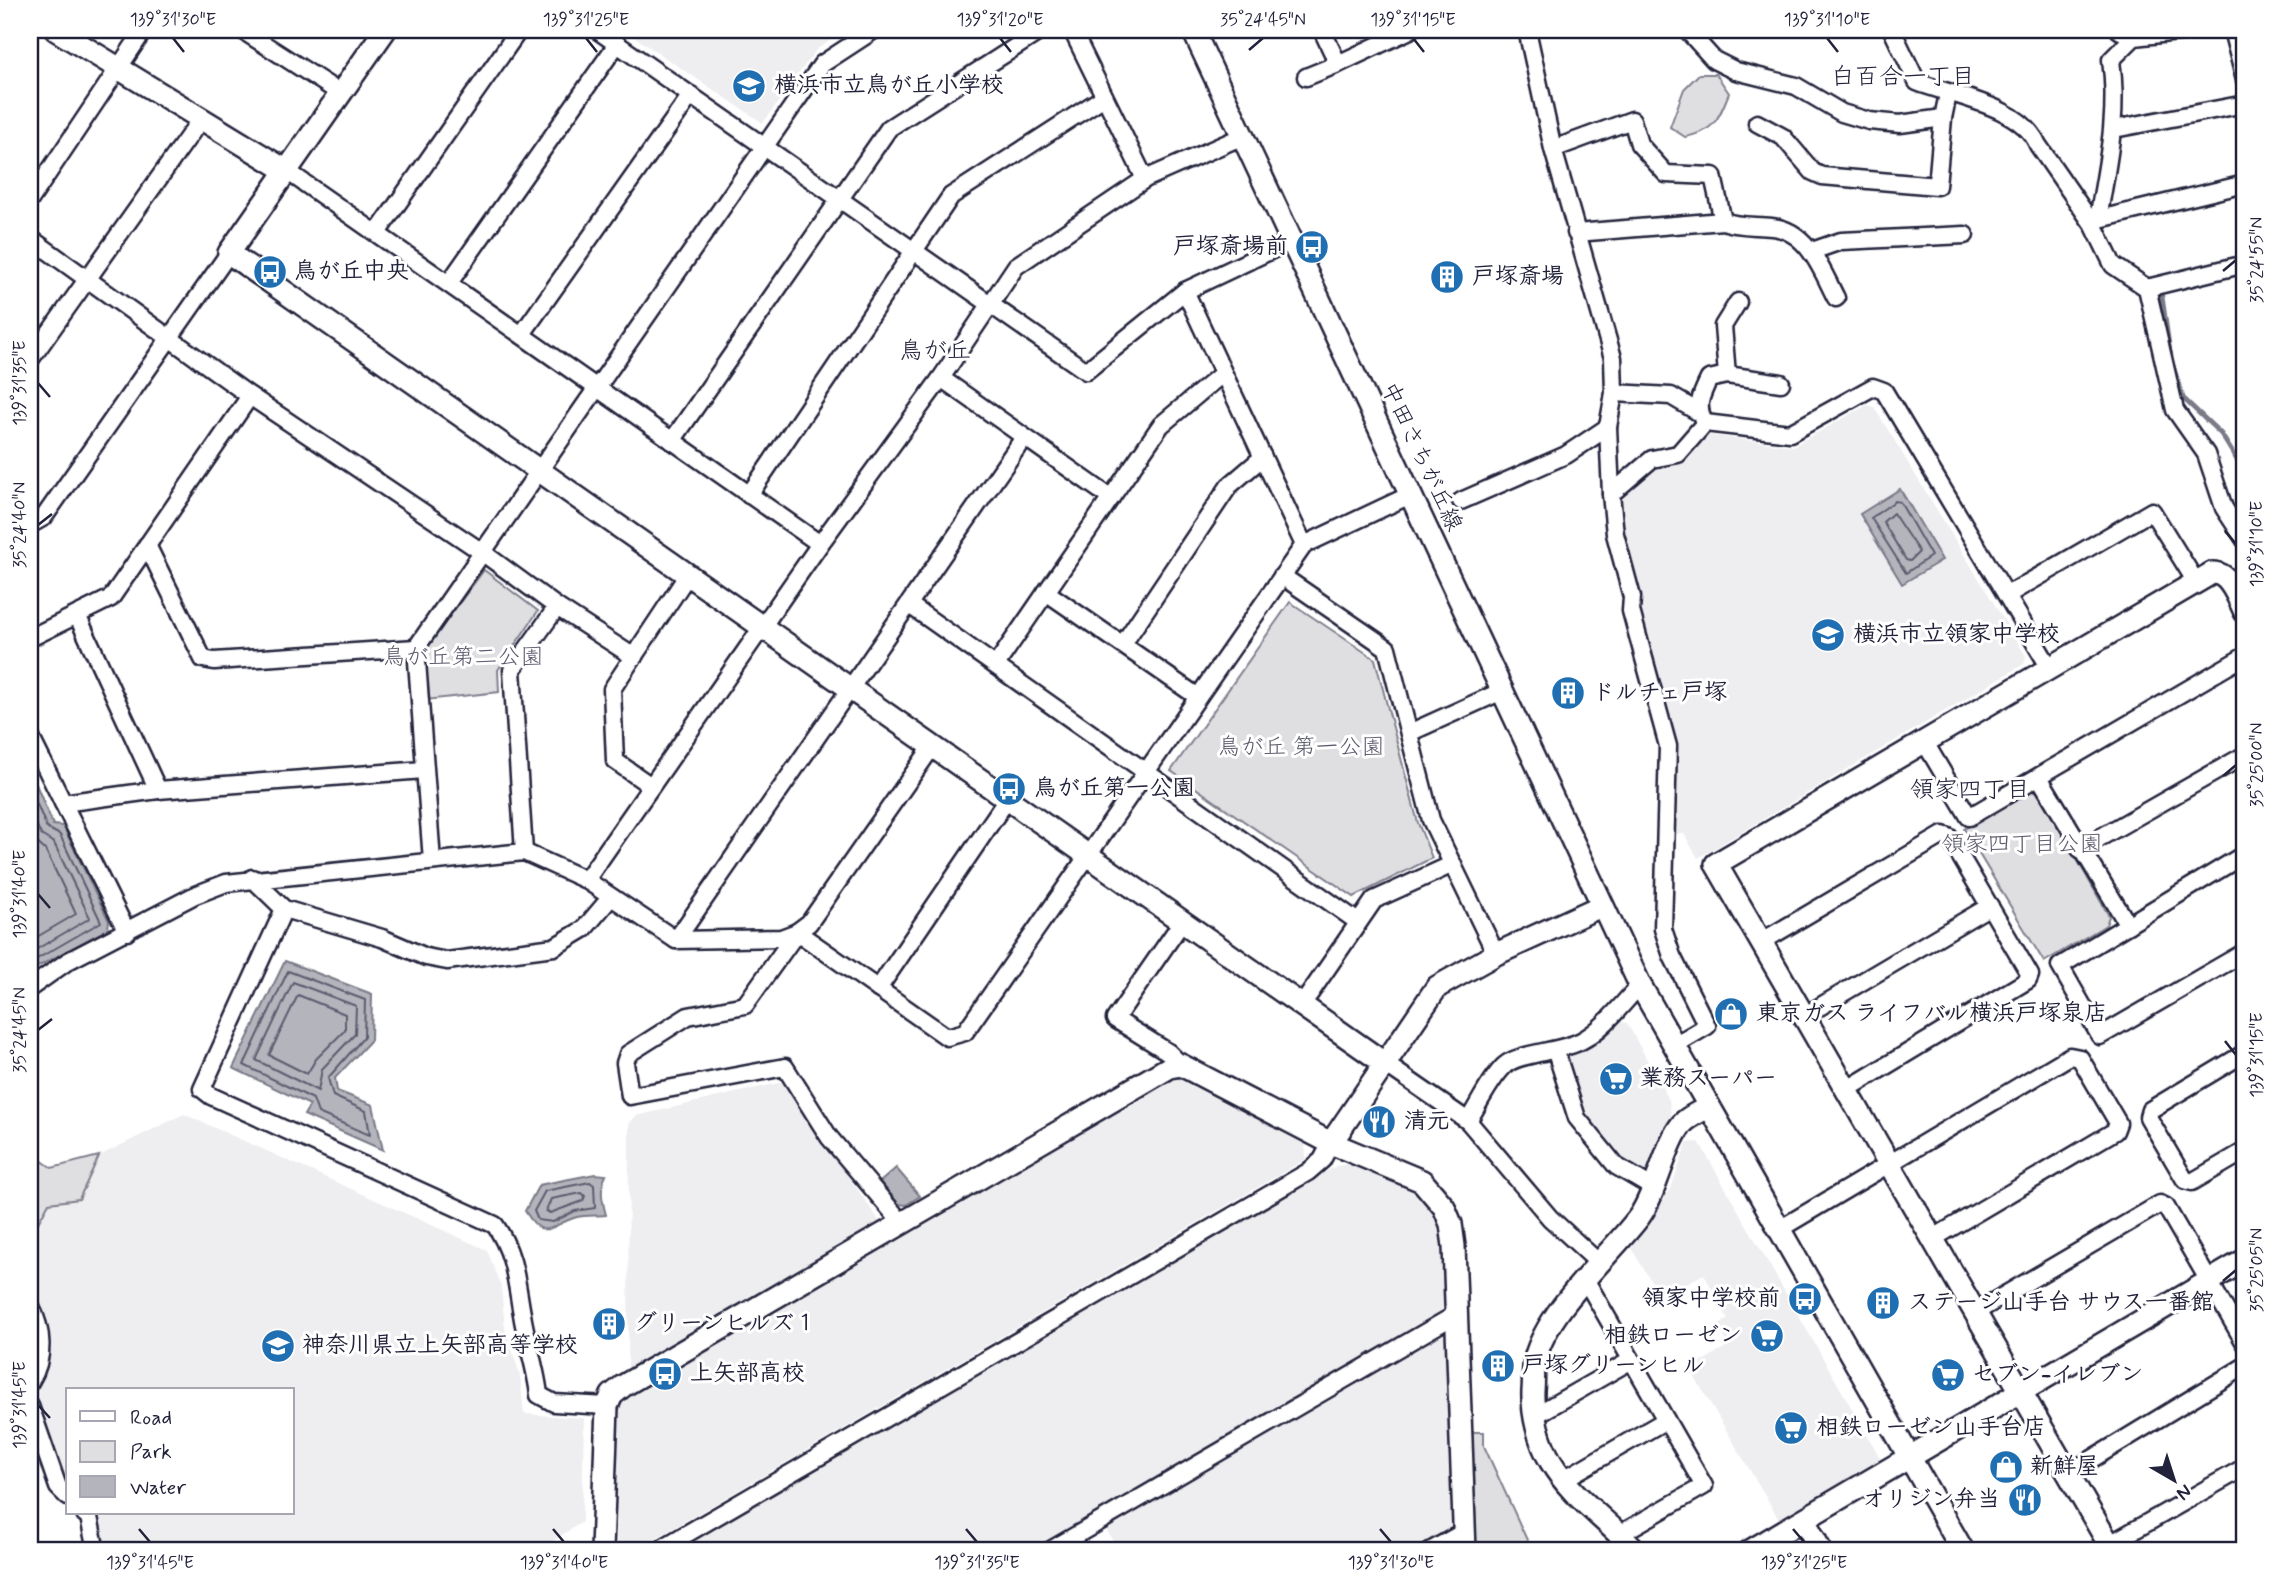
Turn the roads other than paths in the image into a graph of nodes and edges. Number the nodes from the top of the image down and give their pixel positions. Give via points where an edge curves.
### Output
1 (56, 30) edge
2 (144, 30) edge
3 (242, 30) edge
4 (385, 30) edge
5 (519, 30) edge
6 (597, 30) edge
7 (874, 30) edge
8 (1042, 30) edge
9 (1072, 30) edge
10 (1193, 30) edge
11 (1322, 30) edge
12 (1410, 30) edge
13 (1527, 30) edge
14 (1688, 30) edge
15 (1892, 30) edge
16 (2196, 30) edge
17 (2232, 30) edge
18 (2127, 33) edge
19 (266, 36) edge
20 (617, 44) junction
21 (1338, 64) junction
22 (120, 67) junction
23 (1306, 77) dead end
24 (2245, 80) edge
25 (340, 93) junction
26 (1948, 94) junction
27 (691, 95) junction
28 (1104, 97) junction
29 (2245, 104) edge
30 (1943, 118) junction
31 (201, 119) junction
32 (1757, 123) dead end
33 (2114, 129) junction
34 (1243, 136) junction
35 (765, 148) junction
36 (1553, 149) junction
37 (288, 170) junction
38 (1145, 179) junction
39 (2245, 184) edge
40 (30, 200) edge
41 (840, 200) junction
42 (2094, 220) junction
43 (1723, 221) junction
44 (377, 233) junction
45 (1576, 233) junction
46 (1965, 235) dead end
47 (30, 238) edge
48 (1291, 241) junction
49 (1812, 251) junction
50 (229, 253) junction
51 (915, 253) junction
52 (2245, 264) edge
53 (86, 279) junction
54 (449, 283) junction
55 (2147, 288) junction
56 (1185, 291) junction
57 (1836, 298) dead end
58 (1738, 302) dead end
59 (991, 305) junction
60 (522, 334) junction
61 (170, 336) junction
62 (30, 360) edge
63 (1222, 374) junction
64 (1727, 376) junction
65 (941, 379) junction
66 (1781, 383) dead end
67 (596, 388) junction
68 (1614, 393) junction
69 (250, 396) junction
70 (1701, 418) junction
71 (1608, 427) junction
72 (1023, 439) junction
73 (672, 441) junction
74 (1263, 457) junction
75 (539, 470) junction
76 (1611, 494) junction
77 (749, 495) junction
78 (1410, 495) junction
79 (1111, 498) junction
80 (1461, 501) dead end
81 (30, 525) edge
82 (2245, 540) edge
83 (820, 544) junction
84 (147, 545) junction
85 (1304, 545) junction
86 (482, 552) junction
87 (687, 576) junction
88 (1282, 576) junction
89 (2196, 582) junction
90 (1046, 592) junction
91 (2007, 595) junction
92 (556, 607) junction
93 (911, 607) junction
94 (2245, 612) edge
95 (77, 615) junction
96 (764, 628) junction
97 (30, 638) edge
98 (1123, 644) junction
99 (416, 648) junction
100 (2245, 656) edge
101 (634, 657) junction
102 (996, 665) junction
103 (2050, 668) junction
104 (849, 690) junction
105 (1502, 691) junction
106 (1198, 697) junction
107 (1409, 733) junction
108 (30, 736) edge
109 (1924, 741) junction
110 (932, 747) junction
111 (2245, 755) edge
112 (425, 770) junction
113 (1144, 773) junction
114 (2039, 777) junction
115 (651, 786) junction
116 (158, 790) junction
117 (1008, 798) junction
118 (63, 803) junction
119 (2080, 849) junction
120 (524, 852) junction
121 (2245, 854) edge
122 (1089, 855) junction
123 (432, 861) junction
124 (1453, 864) junction
125 (252, 878) junction
126 (586, 880) junction
127 (611, 897) junction
128 (1601, 906) junction
129 (1990, 906) junction
130 (284, 909) junction
131 (1182, 922) junction
132 (1358, 922) junction
133 (2128, 925) junction
134 (127, 932) junction
135 (797, 932) junction
136 (676, 940) junction
137 (1761, 942) junction
138 (2245, 952) edge
139 (1496, 954) junction
140 (1640, 985) junction
141 (30, 988) edge
142 (878, 989) junction
143 (1302, 1005) junction
144 (1804, 1016) junction
145 (1673, 1046) junction
146 (1556, 1052) junction
147 (2245, 1053) edge
148 (1384, 1063) junction
149 (1181, 1065) junction
150 (1846, 1090) junction
151 (1707, 1107) junction
152 (1468, 1121) junction
153 (1331, 1143) junction
154 (2245, 1151) edge
155 (1889, 1164) junction
156 (1655, 1189) junction
157 (902, 1223) junction
158 (1778, 1230) junction
159 (1932, 1239) junction
160 (2245, 1260) edge
161 (1592, 1272) junction
162 (2210, 1280) junction
163 (30, 1305) edge
164 (1974, 1313) junction
165 (1455, 1315) junction
166 (2245, 1343) edge
167 (1630, 1361) junction
168 (2245, 1366) edge
169 (30, 1382) edge
170 (2021, 1394) junction
171 (30, 1406) edge
172 (607, 1406) junction
173 (1534, 1416) junction
174 (1666, 1420) junction
175 (1910, 1458) junction
176 (2245, 1467) edge
177 (2069, 1474) junction
178 (1563, 1479) junction
179 (66, 1495) edge
180 (85, 1514) edge
181 (1804, 1520) junction
182 (1620, 1534) junction
183 (1465, 1541) edge
184 (2112, 1548) edge
185 (96, 1551) edge
186 (602, 1551) edge
187 (657, 1551) edge
188 (1048, 1551) edge
189 (1430, 1551) edge
190 (1635, 1551) edge
191 (1750, 1551) edge
192 (1821, 1551) edge
193 (1963, 1551) edge

1 - 22 street
2 - 22 street
3 - 19 street
4 - 25 street
5 - 44 street
6 - 20 street
7 - 35 street via 822,64
8 - 41 street via 889,128
9 - 28 street
10 - 34 street, 中田さちが丘線
11 - 21 street
12 - 21 street
13 - 36 street
14 - 30 street via 1714,60 1736,71 1796,86 1842,113 1900,124
15 - 26 street via 1917,82
16 - 18 street
17 - 24 street
18 - 33 street via 2111,60 2116,88
19 - 25 street
20 - 27 street
20 - 54 street
21 - 23 street
22 - 31 street
22 - 40 street
25 - 37 street
26 - 30 street
26 - 42 street via 1981,101 2032,131
27 - 35 street
27 - 60 street
28 - 38 street
28 - 51 street via 951,195
29 - 33 street
30 - 32 street via 1937,186 1822,176 1813,172 1783,137
31 - 37 street
31 - 53 street
33 - 42 street
34 - 38 street
34 - 48 street, 中田さちが丘線
35 - 41 street
35 - 67 street
36 - 43 street via 1632,120 1639,144 1666,174 1713,176
36 - 45 street
37 - 44 street
37 - 50 street
38 - 59 street via 1016,266
39 - 42 street
41 - 51 street
41 - 73 street
42 - 55 street via 2113,265
43 - 45 street
43 - 49 street via 1777,227
44 - 54 street
45 - 68 street via 1613,358
46 - 49 street via 1841,242
47 - 53 street
48 - 56 street
48 - 78 street, 中田さちが丘線
49 - 57 street
50 - 61 street
50 - 75 street
51 - 59 street
51 - 77 street
52 - 55 street
53 - 61 street
53 - 62 street
54 - 60 street
55 - 82 street via 2175,410 2206,454 2224,508
56 - 59 street via 1086,371
56 - 63 street
58 - 64 street via 1723,326
59 - 65 street
60 - 67 street
61 - 69 street
61 - 81 street via 44,517
63 - 74 street
63 - 79 street via 1161,425
64 - 66 street
64 - 70 street via 1709,379 1700,396
65 - 72 street
65 - 83 street
67 - 73 street
67 - 75 street
68 - 70 street via 1671,396
68 - 71 street
69 - 84 street
69 - 86 street
70 - 76 street via 1678,454 1652,459
70 - 91 street via 1790,433 1864,390 1884,391
71 - 76 street
71 - 80 street via 1566,455
72 - 79 street
72 - 93 street
73 - 77 street
74 - 85 street
74 - 98 street via 1229,486
75 - 86 street
75 - 87 street
76 - 145 street via 1631,611 1668,746 1663,929 1707,1026
77 - 83 street
78 - 85 street
78 - 105 street, 中田さちが丘線
79 - 90 street
83 - 96 street
84 - 95 street via 111,598
84 - 99 street via 203,659
85 - 88 street
86 - 92 street
86 - 99 street
87 - 96 street
87 - 101 street
88 - 106 street
88 - 107 street via 1387,648
89 - 91 street via 2152,511
89 - 94 street via 2212,573 2222,575
89 - 103 street
90 - 98 street
90 - 102 street
91 - 103 street
92 - 101 street
92 - 120 street via 512,670
93 - 102 street
93 - 104 street
95 - 97 street
95 - 116 street
96 - 104 street
96 - 115 street
98 - 106 street
99 - 112 street
100 - 114 street
101 - 115 street via 612,689 615,761
102 - 113 street
103 - 109 street
104 - 110 street
104 - 136 street
105 - 107 street
105 - 128 street, 中田さちが丘線
106 - 113 street
107 - 124 street via 1431,820
108 - 118 street
109 - 114 street via 1969,817
109 - 137 street via 1716,864
110 - 117 street
110 - 135 street via 810,923
111 - 119 street
112 - 116 street
112 - 123 street
113 - 122 street
113 - 132 street
114 - 119 street
115 - 126 street
116 - 118 street
117 - 122 street
117 - 142 street
118 - 134 street
119 - 133 street
120 - 123 street
120 - 126 street
121 - 133 street
122 - 131 street
122 - 142 street via 965,1032 947,1037
123 - 125 street
124 - 132 street via 1374,900
124 - 139 street
125 - 130 street
125 - 134 street via 195,895
126 - 127 street
127 - 130 street via 584,929 554,947 447,961
127 - 136 street
128 - 139 street
128 - 140 street, 中田さちが丘線
129 - 137 street via 1949,837 1943,835
129 - 144 street
129 - 150 street via 2030,975 2028,980
130 - 172 street via 202,1088 495,1226 517,1271 540,1395 555,1402
131 - 143 street
131 - 149 street via 1115,1018
132 - 143 street
133 - 138 street via 2060,966 2100,1036
134 - 141 street via 68,961
135 - 136 street via 782,938
135 - 142 street
135 - 157 street via 745,1005 688,1016 628,1054 630,1096 785,1067 829,1137
137 - 144 street
139 - 148 street via 1437,988
140 - 145 street, 中田さちが丘線
140 - 146 street via 1583,1041
143 - 148 street
144 - 150 street
145 - 151 street, 中田さちが丘線
146 - 152 street via 1517,1058 1504,1066
146 - 156 street via 1577,1118 1616,1166
147 - 154 street via 2150,1110 2148,1117 2185,1180 2192,1182
148 - 152 street
148 - 153 street
149 - 153 street
149 - 157 street via 1170,1067
150 - 155 street
151 - 156 street via 1683,1122
151 - 158 street, 中田さちが丘線
152 - 161 street
153 - 165 street via 1407,1174 1433,1191 1451,1224
153 - 187 street via 1322,1160 1308,1172
155 - 158 street
155 - 159 street
155 - 159 street via 2070,1056 2080,1058 2118,1123 2115,1131
156 - 161 street via 1643,1212
157 - 172 street via 623,1386
158 - 175 street, 中田さちが丘線
159 - 164 street
160 - 162 street
161 - 167 street
161 - 173 street via 1544,1338 1535,1359
162 - 164 street via 2160,1204
162 - 166 street
162 - 170 street
163 - 169 street via 41,1343 40,1365
164 - 170 street
165 - 183 street
165 - 188 street
167 - 173 street
167 - 174 street
168 - 177 street
170 - 175 street
170 - 177 street
171 - 179 street via 58,1487
172 - 186 street
173 - 178 street via 1550,1461
174 - 178 street
174 - 182 street via 1704,1486
175 - 181 street
175 - 193 street, 中田さちが丘線
176 - 184 street
177 - 184 street
178 - 182 street via 1594,1514
180 - 185 street
181 - 191 street
181 - 192 street
182 - 190 street
183 - 189 street

